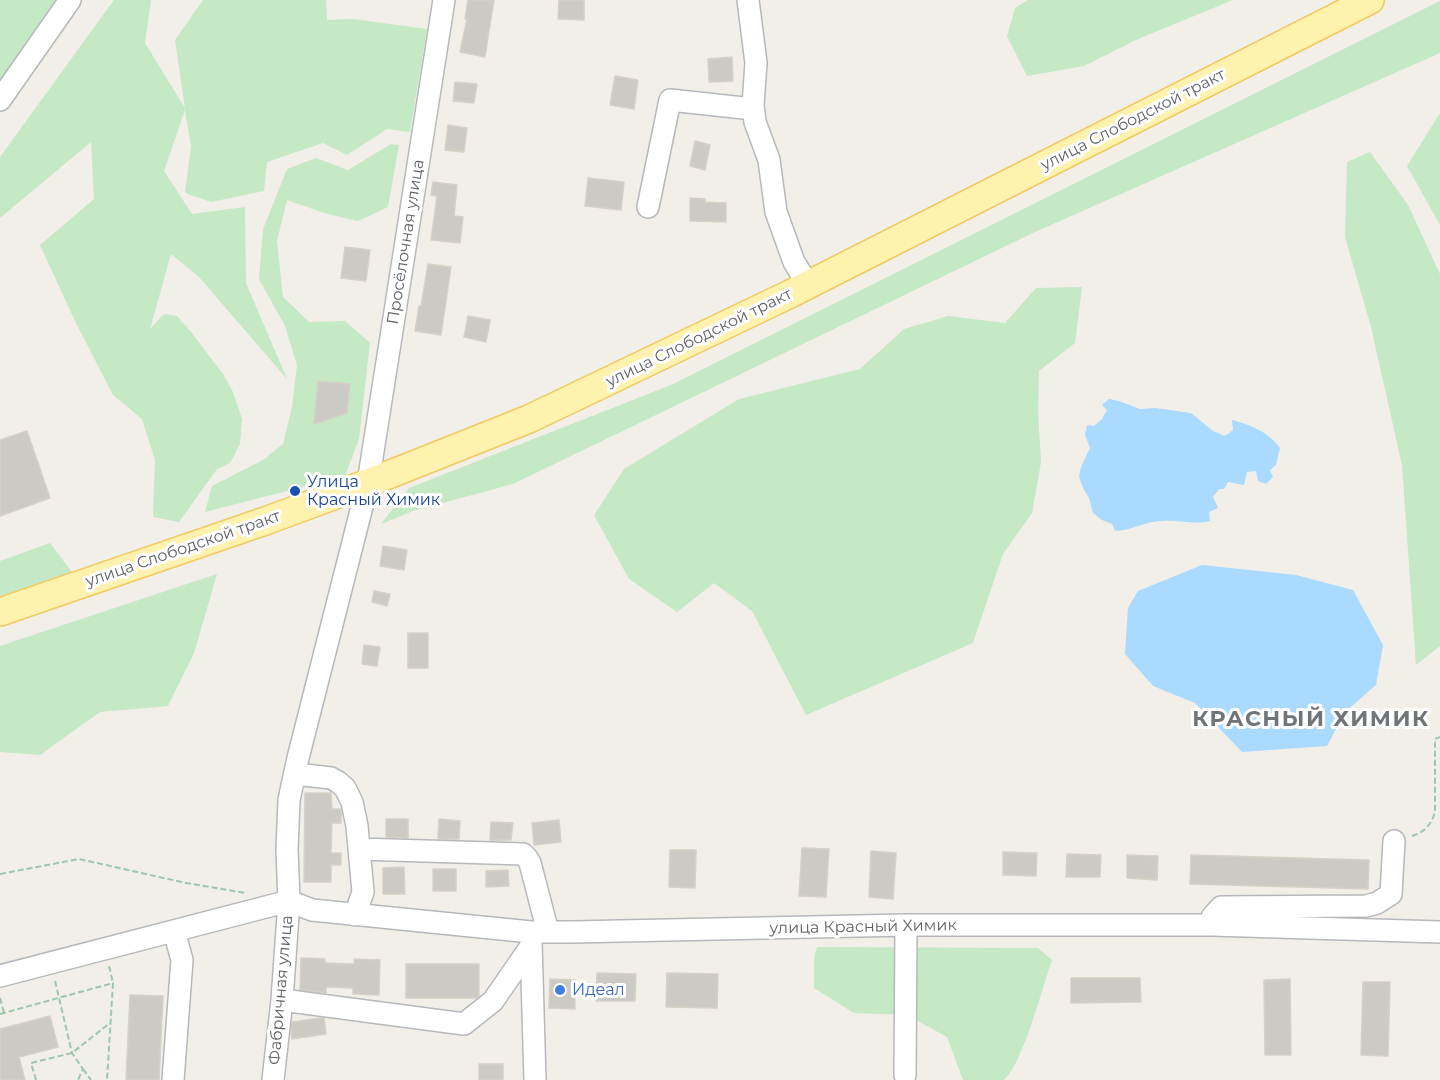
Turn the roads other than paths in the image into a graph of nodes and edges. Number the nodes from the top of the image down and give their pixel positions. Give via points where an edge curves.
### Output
1 (70, 0) edge
2 (444, 0) edge
3 (748, 0) edge
4 (1370, 0) edge
5 (0, 100) edge
6 (753, 109) junction
7 (648, 207) dead end
8 (808, 285) junction
9 (368, 483) junction
10 (0, 612) edge
11 (295, 774) junction
12 (1394, 841) road end
13 (359, 849) junction
14 (289, 901) junction
15 (355, 915) junction
16 (906, 925) junction
17 (1212, 925) junction
18 (174, 931) junction
19 (1440, 932) edge
20 (537, 937) junction
21 (0, 976) edge
22 (282, 1000) junction
23 (905, 1075) dead end
24 (173, 1080) edge
25 (273, 1080) edge
26 (534, 1080) edge

1 - 5 street
2 - 9 street, Просёлочная улица
3 - 6 street via 756,63
4 - 8 main road, улица Слободской тракт
6 - 7 street via 670,100
6 - 8 street via 769,160 776,213 794,262
8 - 9 main road, улица Слободской тракт via 529,419
9 - 10 main road, улица Слободской тракт
9 - 11 street, Просёлочная улица
11 - 13 street via 331,778 345,788 352,802
11 - 14 street, Фабричная улица via 289,800
12 - 17 street via 1391,894 1377,903 1221,907 1212,917
13 - 15 street via 363,892
13 - 20 street via 525,855 530,863
14 - 15 street, улица Красный Химик via 312,910
14 - 18 street
14 - 22 street, Фабричная улица
15 - 20 street, улица Красный Химик
16 - 17 street, улица Красный Химик
16 - 20 street, улица Красный Химик
16 - 23 street
17 - 19 street, улица Красный Химик
18 - 21 street
18 - 24 street via 182,960
20 - 22 street via 492,1001 464,1024
20 - 26 street
22 - 25 street, Фабричная улица

